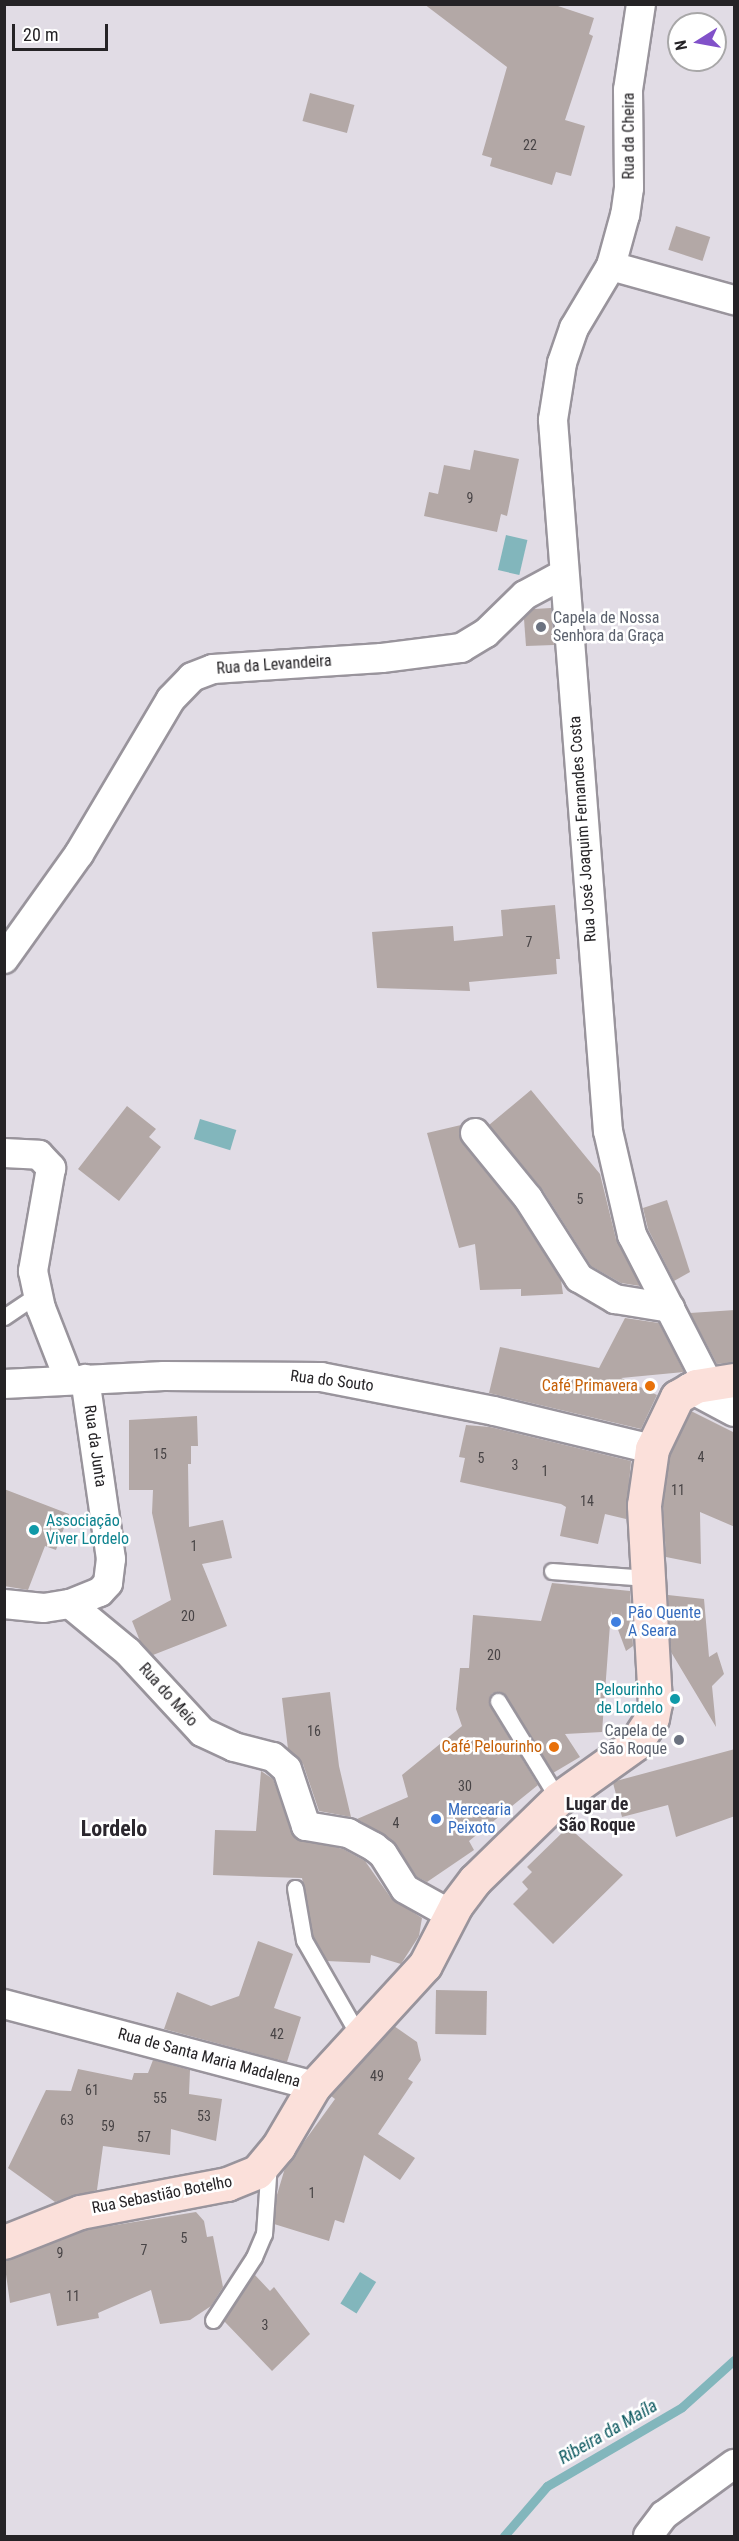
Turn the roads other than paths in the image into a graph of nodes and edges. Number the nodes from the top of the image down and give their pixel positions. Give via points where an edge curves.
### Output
1 (641, 4) edge
2 (611, 266) junction
3 (735, 300) edge
4 (564, 574) junction
5 (4, 960) edge
6 (475, 1133) dead end
7 (4, 1153) edge
8 (37, 1295) junction
9 (670, 1308) junction
10 (4, 1317) edge
11 (77, 1379) junction
12 (4, 1384) edge
13 (711, 1384) edge
14 (735, 1412) edge
15 (652, 1449) junction
16 (552, 1571) dead end
17 (647, 1578) junction
18 (4, 1604) edge
19 (70, 1604) junction
20 (498, 1701) dead end
21 (558, 1799) junction
22 (295, 1888) dead end
23 (452, 1915) junction
24 (4, 2004) edge
25 (360, 2036) junction
26 (314, 2086) junction
27 (269, 2160) junction
28 (4, 2242) edge
29 (213, 2320) dead end
30 (735, 2464) edge
31 (648, 2536) edge

1 - 2 street, Rua da Cheira via 628,90 629,188
2 - 3 street
2 - 4 street, Rua José Joaquim Fernandes Costa via 574,328 556,391 554,420
4 - 5 street, Rua da Levandeira via 525,595 486,633 461,648 382,658 227,667 192,677 171,699 75,861
4 - 9 street, Rua José Joaquim Fernandes Costa via 608,1131 632,1234
6 - 9 street via 528,1198 579,1278 615,1299
7 - 8 street, Rua da Junta via 39,1155 51,1168 50,1192 34,1260
8 - 10 lane
8 - 11 street, Rua da Junta
9 - 13 street, Rua José Joaquim Fernandes Costa
11 - 12 street, Rua do Souto
11 - 15 street, Rua do Souto via 261,1374 342,1380
11 - 19 street, Rua da Junta via 111,1571 100,1592
13 - 14 street
13 - 15 main road, Rua de Santa Maria Madalena via 672,1403
15 - 17 main road, Rua de Santa Maria Madalena via 644,1505
16 - 17 lane
17 - 21 main road, Rua de Santa Maria Madalena via 655,1689 652,1718 635,1744
18 - 19 street, Rua da Junta via 44,1608
19 - 23 street, Rua do Meio via 128,1652 202,1732 234,1747 273,1757 287,1769 306,1826 348,1833 374,1847 383,1854 405,1889
20 - 21 lane
21 - 23 main road, Rua de Santa Maria Madalena via 475,1880
22 - 25 lane via 304,1940
23 - 25 main road, Rua de Santa Maria Madalena via 425,1965
24 - 26 street, Rua de Santa Maria Madalena
25 - 26 main road, Rua de Santa Maria Madalena
26 - 27 main road, Rua Sebastião Botelho
27 - 28 main road, Rua Sebastião Botelho via 257,2172 227,2184 98,2207
27 - 29 lane via 264,2234 254,2257
30 - 31 street via 664,2515

